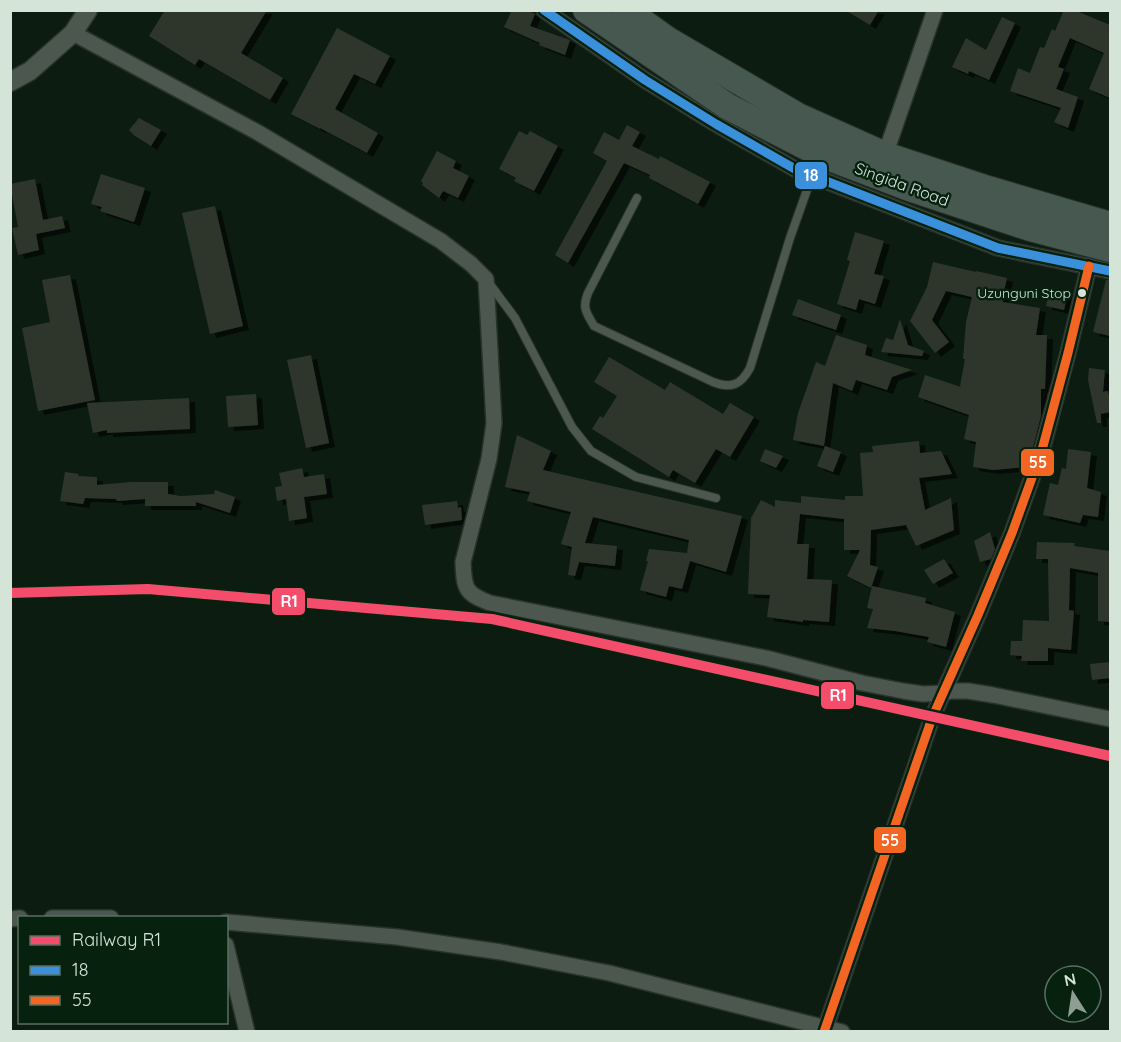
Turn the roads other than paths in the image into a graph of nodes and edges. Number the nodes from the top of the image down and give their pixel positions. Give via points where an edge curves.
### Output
1 (88, 10) edge
2 (544, 10) edge
3 (586, 10) edge
4 (626, 10) edge
5 (935, 10) edge
6 (72, 33) junction
7 (10, 82) edge
8 (885, 154) junction
9 (816, 165) junction
10 (637, 198) dead end
11 (1110, 225) edge
12 (1110, 249) edge
13 (1089, 266) junction
14 (1110, 271) edge
15 (486, 279) junction
16 (716, 498) dead end
17 (943, 693) junction
18 (1110, 719) edge
19 (228, 922) edge
20 (228, 953) edge
21 (825, 1030) edge
22 (247, 1032) edge
23 (842, 1032) edge

1 - 6 street
2 - 9 street via 716,124 795,169
3 - 9 highway, Singida Road
4 - 8 highway, Singida Road via 668,40 798,116
5 - 8 street
6 - 7 street via 30,71
6 - 15 street via 257,132 441,241
8 - 11 highway, Singida Road
9 - 10 lane via 750,368 736,384 723,386 594,326 586,314 584,303 588,293
9 - 12 highway, Singida Road via 912,189 1030,228
9 - 13 street via 998,248
13 - 14 street
13 - 17 street via 1042,450 1012,533
15 - 16 lane via 515,318 572,427 591,451 636,477
15 - 17 street via 494,423 464,562 467,590 474,597 766,658 892,689
17 - 18 street via 993,695
17 - 21 street
19 - 21 street via 397,937 501,952 609,973
20 - 22 street
21 - 23 street

